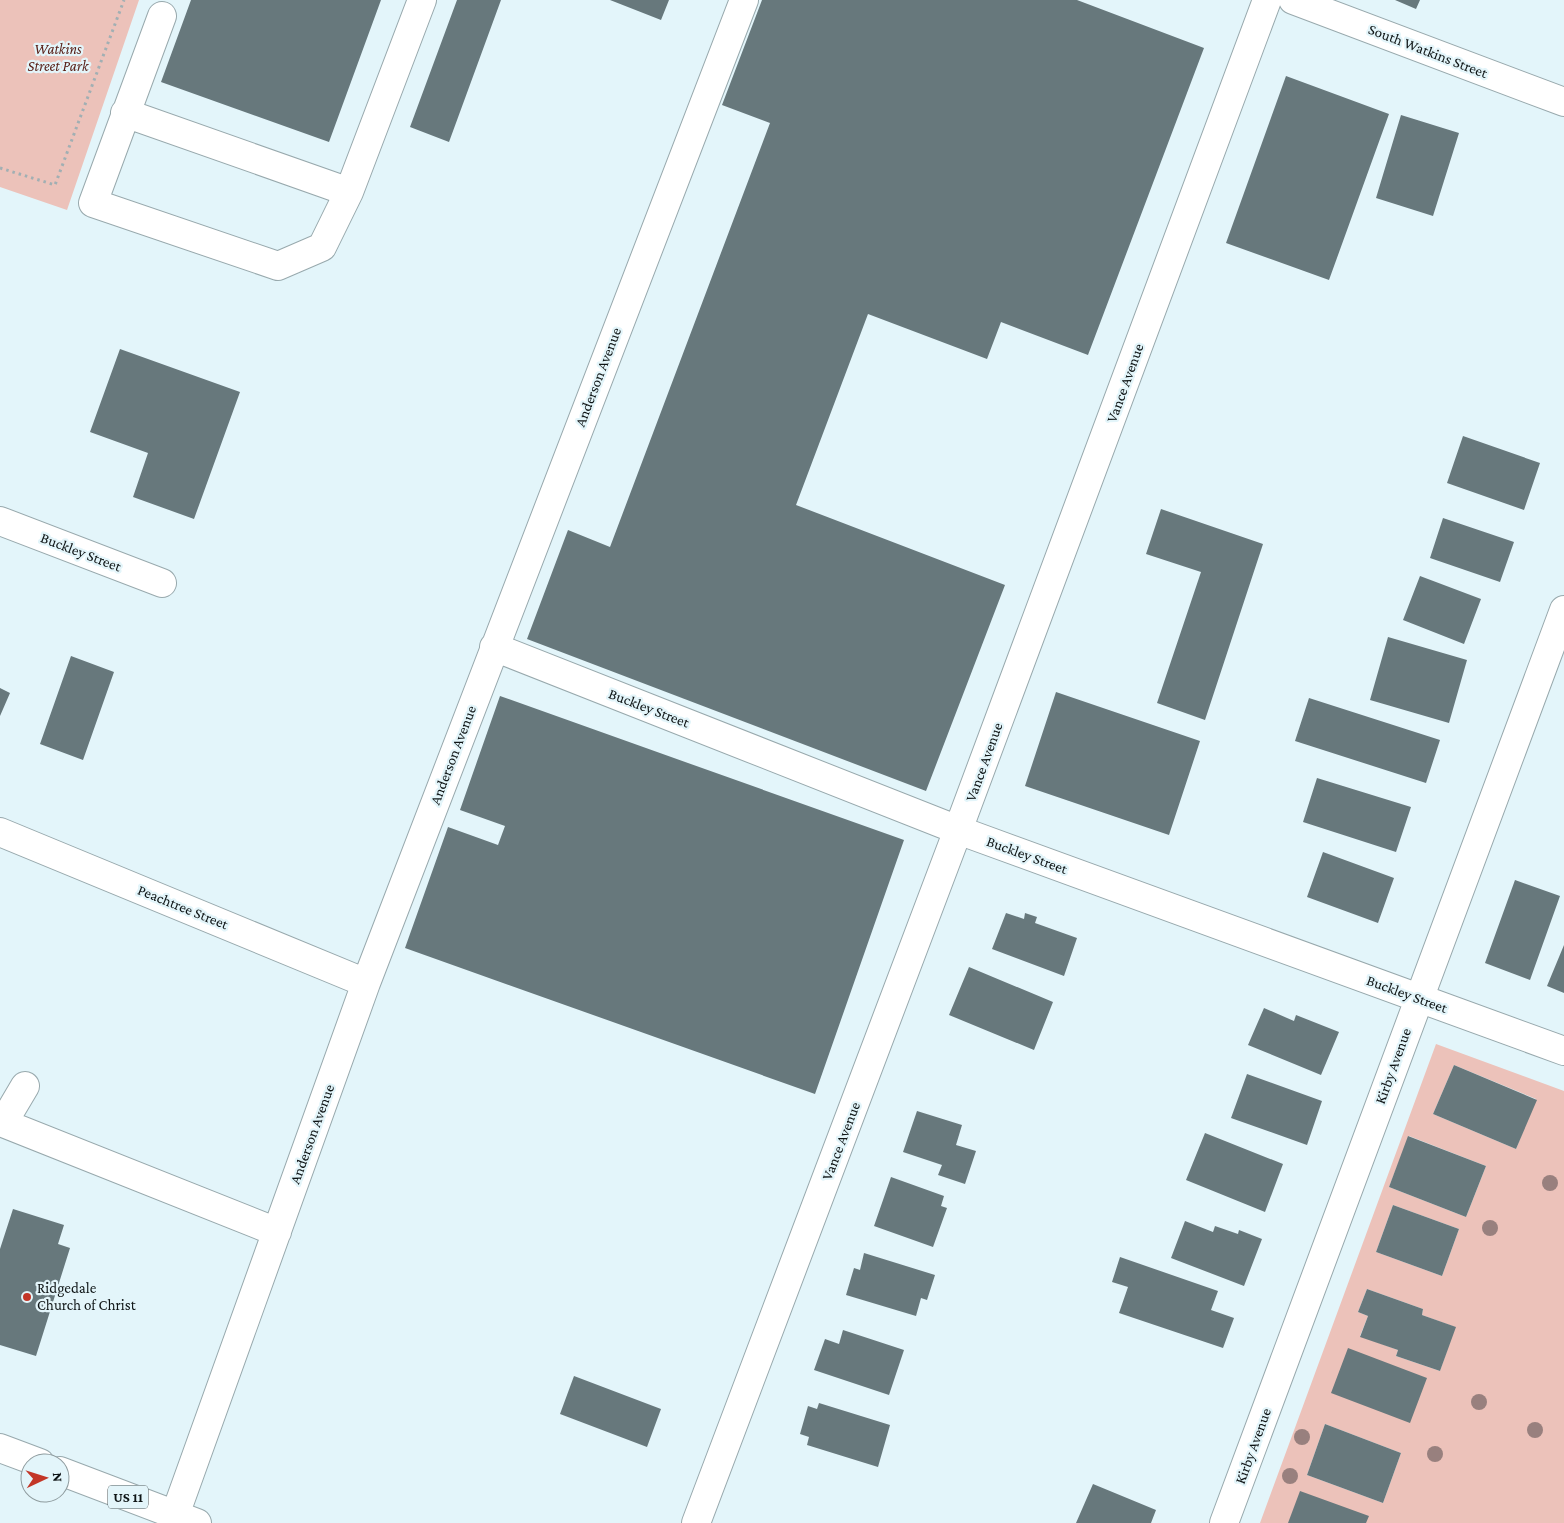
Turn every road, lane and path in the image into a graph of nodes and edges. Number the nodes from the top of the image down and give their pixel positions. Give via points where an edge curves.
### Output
1 (124, 0) edge
2 (422, 0) edge
3 (744, 0) edge
4 (1267, 0) edge
5 (1293, 0) edge
6 (162, 16) dead end
7 (1564, 102) edge
8 (125, 113) junction
9 (0, 168) edge
10 (349, 192) junction
11 (0, 521) edge
12 (162, 584) dead end
13 (1564, 610) edge
14 (494, 647) junction
15 (958, 830) junction
16 (0, 832) edge
17 (366, 983) junction
18 (1418, 998) junction
19 (1564, 1051) edge
20 (25, 1086) dead end
21 (1, 1125) edge
22 (277, 1232) junction
23 (0, 1448) edge
24 (20, 1456) edge
25 (70, 1475) edge
26 (186, 1519) edge
27 (696, 1523) edge
28 (1224, 1523) edge

1 - 9 path via 55,186
2 - 10 street
3 - 14 street, Anderson Avenue
4 - 15 street, Vance Avenue
5 - 7 street, South Watkins Street
6 - 8 street
8 - 10 street
8 - 10 street via 93,202 278,266 322,247
11 - 12 street, Buckley Street
13 - 18 street, Kirby Avenue
14 - 15 street, Buckley Street
14 - 17 street, Anderson Avenue
15 - 18 street, Buckley Street
15 - 27 street, Vance Avenue
16 - 17 street, Peachtree Street
17 - 22 street, Anderson Avenue
18 - 19 street, Buckley Street
18 - 28 street, Kirby Avenue
20 - 21 street
21 - 22 street
22 - 26 street, Anderson Avenue
23 - 24 street
25 - 26 street, US 11

